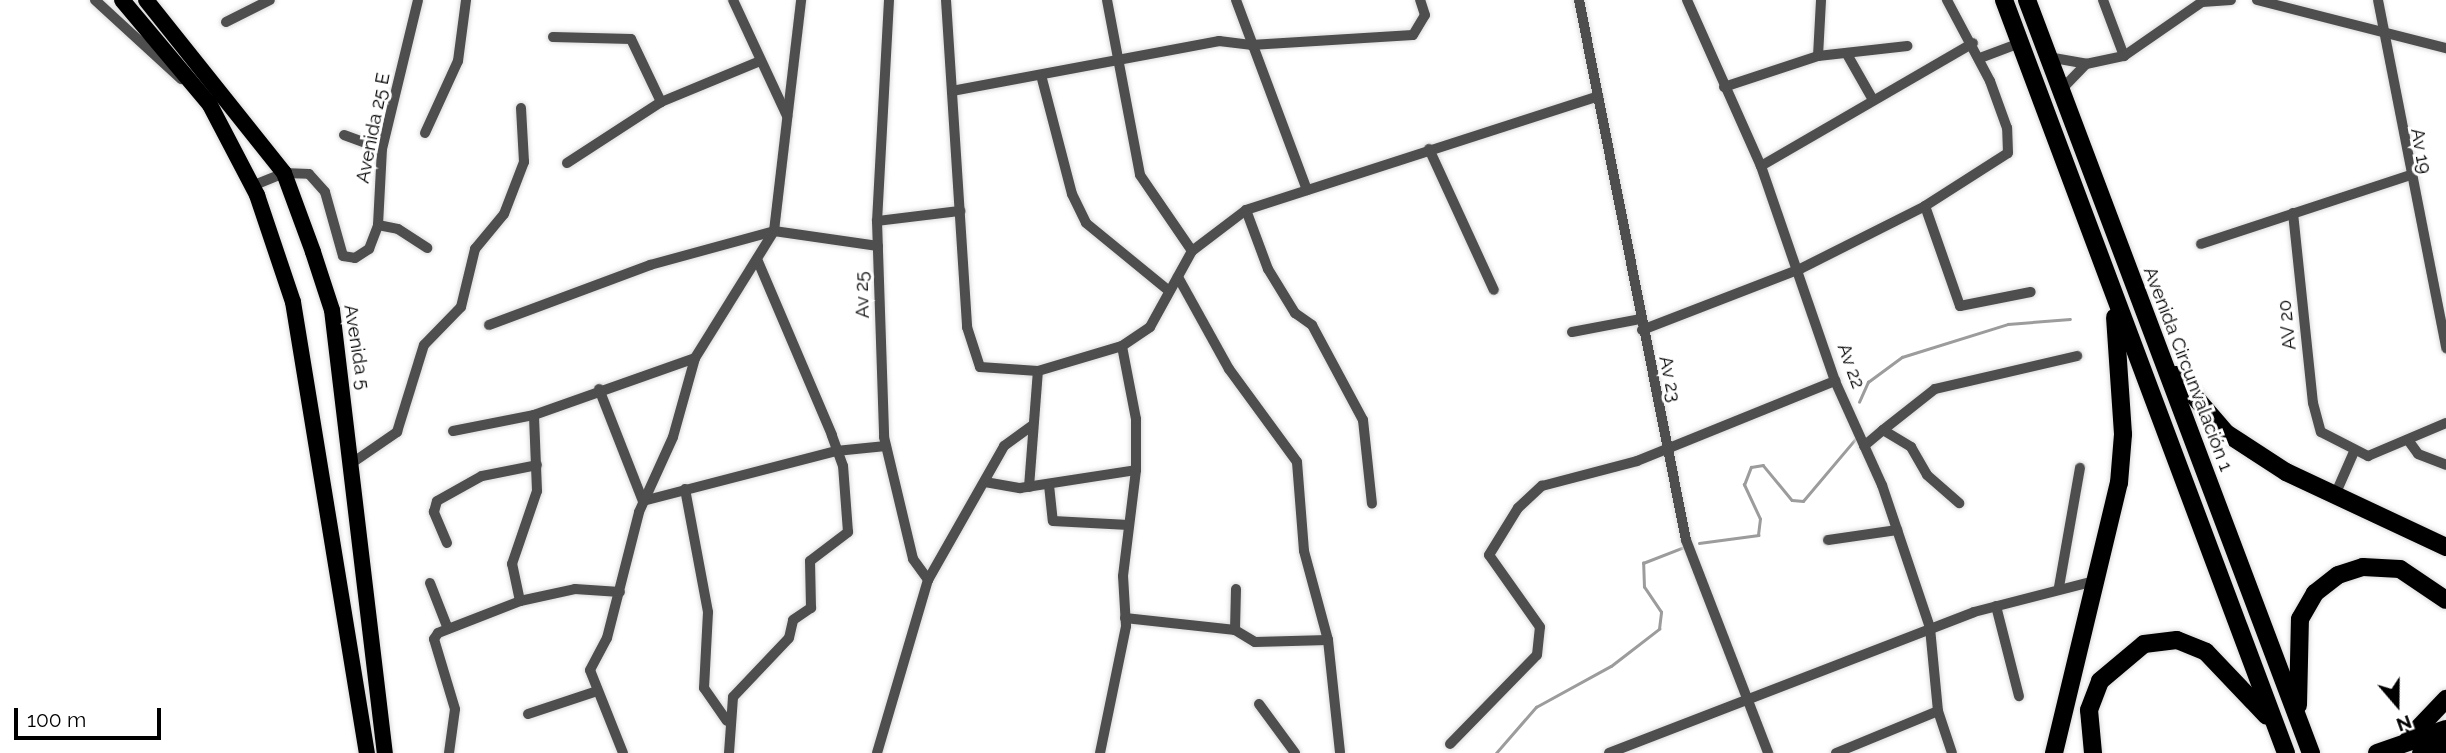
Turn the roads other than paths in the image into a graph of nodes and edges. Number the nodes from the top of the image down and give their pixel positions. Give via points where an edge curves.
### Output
1 (95, 0) edge
2 (122, 0) edge
3 (146, 0) edge
4 (270, 0) edge
5 (418, 0) edge
6 (466, 0) edge
7 (733, 0) edge
8 (801, 0) edge
9 (889, 0) edge
10 (946, 0) edge
11 (1107, 0) edge
12 (1236, 0) edge
13 (1420, 0) edge
14 (1579, 0) edge
15 (1687, 0) edge
16 (1821, 0) edge
17 (1947, 0) edge
18 (2004, 0) edge
19 (2027, 0) edge
20 (2103, 0) edge
21 (2231, 0) edge
22 (2257, 0) edge
23 (2378, 0) edge
24 (226, 22) dead end
25 (2382, 33) junction
26 (553, 37) dead end
27 (1973, 43) junction
28 (2020, 43) junction
29 (1251, 45) junction
30 (1907, 46) dead end
31 (2446, 48) edge
32 (1848, 55) junction
33 (1119, 56) junction
34 (1818, 56) junction
35 (2124, 56) junction
36 (2048, 57) junction
37 (1980, 58) junction
38 (760, 61) junction
39 (2086, 64) junction
40 (1041, 75) junction
41 (1724, 87) junction
42 (2061, 90) junction
43 (952, 91) junction
44 (1598, 96) junction
45 (1872, 98) junction
46 (661, 102) junction
47 (210, 105) junction
48 (521, 108) dead end
49 (788, 116) junction
50 (425, 134) dead end
51 (344, 135) dead end
52 (382, 149) junction
53 (1429, 149) junction
54 (567, 163) dead end
55 (1761, 166) junction
56 (284, 173) junction
57 (2407, 176) junction
58 (252, 186) junction
59 (1307, 190) junction
60 (1925, 206) junction
61 (1246, 210) junction
62 (960, 211) junction
63 (2293, 213) junction
64 (877, 221) junction
65 (378, 225) junction
66 (774, 230) junction
67 (2201, 244) dead end
68 (878, 246) junction
69 (427, 248) dead end
70 (1192, 251) junction
71 (757, 260) junction
72 (1800, 269) junction
73 (1178, 277) junction
74 (1168, 290) junction
75 (1494, 290) dead end
76 (2031, 292) dead end
77 (2113, 292) junction
78 (489, 325) dead end
79 (1641, 325) junction
80 (2149, 326) junction
81 (1572, 332) dead end
82 (1122, 346) junction
83 (2446, 348) edge
84 (2077, 356) dead end
85 (695, 358) junction
86 (1038, 371) junction
87 (1835, 381) junction
88 (599, 389) junction
89 (534, 415) junction
90 (2446, 423) edge
91 (1032, 426) junction
92 (1883, 430) junction
93 (453, 431) dead end
94 (2408, 440) junction
95 (886, 446) junction
96 (1864, 446) junction
97 (1667, 449) junction
98 (836, 451) junction
99 (2353, 454) junction
100 (352, 463) junction
101 (537, 465) junction
102 (2446, 465) edge
103 (2080, 468) dead end
104 (1136, 470) junction
105 (985, 482) junction
106 (1049, 485) junction
107 (1029, 487) junction
108 (685, 489) junction
109 (2335, 495) junction
110 (643, 501) junction
111 (1959, 503) dead end
112 (1372, 504) dead end
113 (1129, 525) junction
114 (1897, 530) junction
115 (1828, 540) dead end
116 (447, 543) dead end
117 (2446, 548) edge
118 (928, 580) junction
119 (2095, 581) junction
120 (430, 583) dead end
121 (2059, 587) junction
122 (1236, 589) dead end
123 (620, 593) junction
124 (2446, 600) edge
125 (520, 601) junction
126 (1996, 606) junction
127 (1125, 618) junction
128 (1930, 628) junction
129 (448, 629) junction
130 (1236, 630) junction
131 (1328, 640) junction
132 (597, 691) junction
133 (2019, 696) dead end
134 (1746, 699) junction
135 (2446, 699) edge
136 (1259, 704) dead end
137 (1938, 711) junction
138 (528, 714) dead end
139 (727, 721) junction
140 (2299, 723) junction
141 (2277, 729) junction
142 (2446, 729) edge
143 (1450, 744) dead end
144 (2401, 745) junction
145 (2446, 745) edge
146 (367, 753) edge
147 (385, 753) edge
148 (449, 753) edge
149 (623, 753) edge
150 (729, 753) edge
151 (877, 753) edge
152 (1100, 753) edge
153 (1295, 753) edge
154 (1338, 753) edge
155 (1609, 753) edge
156 (1768, 753) edge
157 (1836, 753) edge
158 (1952, 753) edge
159 (2054, 753) edge
160 (2093, 753) edge
161 (2286, 753) edge
162 (2311, 753) edge
163 (2377, 753) edge
164 (2421, 753) edge

1 - 47 street
2 - 47 main road
3 - 56 main road, Avenida 5
4 - 24 street
5 - 52 street, Avenida 25 E
6 - 50 street via 458,61
7 - 38 street
8 - 49 street
9 - 64 street, Av 25
10 - 43 street
11 - 33 street
12 - 29 street
13 - 29 street via 1423,28 1413,35
14 - 44 street, Av 23
15 - 41 street, Av 22
16 - 34 street
17 - 27 street
18 - 28 highway
19 - 36 highway, Avenida Circunvalación 1
20 - 35 street
21 - 35 street via 2202,2
22 - 25 street
23 - 25 street, Av 19
25 - 31 street
25 - 57 street, Av 19
26 - 46 street via 631,38
27 - 37 street
27 - 45 street
28 - 37 street
28 - 77 highway
29 - 33 street via 1219,41
29 - 59 street
30 - 32 street
32 - 34 street
32 - 45 street
33 - 40 street
33 - 70 street via 1140,175
34 - 41 street
35 - 39 street
36 - 39 street
36 - 42 highway, Avenida Circunvalación 1
37 - 60 street via 2007,128 2008,153
38 - 46 street
38 - 49 street
39 - 42 street
40 - 43 street
40 - 74 street via 1072,194 1086,223
41 - 55 street, Av 22
42 - 80 highway, Avenida Circunvalación 1
43 - 62 street
44 - 53 street
44 - 79 street, Av 23
45 - 55 street
46 - 54 street
47 - 58 main road
48 - 100 street via 524,162 504,214 475,249 461,307 424,345 397,432
49 - 66 street
51 - 52 street
52 - 65 street, Avenida 25 E
53 - 59 street
53 - 75 street
55 - 72 street, Av 22
56 - 58 street
56 - 65 street, Avenida 25 E via 317,179 343,256 363,255
56 - 100 main road, Avenida 5 via 332,310
57 - 63 street
57 - 83 street, Av 19
58 - 146 main road via 293,302
59 - 61 street
60 - 72 street
60 - 76 street via 1961,306
61 - 70 street
61 - 112 street via 1268,269 1295,313 1312,325 1363,420
62 - 64 street
62 - 86 street via 967,327 980,367
63 - 67 street
63 - 99 street, AV 20 via 2313,403 2321,432
64 - 68 street, Av 25
65 - 69 street via 398,229
66 - 68 street
66 - 71 street
66 - 78 street via 650,265
68 - 95 street, Av 25
70 - 73 street
71 - 85 street
71 - 98 street
72 - 79 street
72 - 87 street, Av 22
73 - 74 street
73 - 131 street via 1229,369 1297,462 1304,551
74 - 82 street via 1150,327
77 - 119 highway via 2123,434 2119,483
77 - 141 highway
79 - 81 street
79 - 97 street, Av 23
80 - 109 highway via 2185,393 2226,433
80 - 140 highway, Avenida Circunvalación 1
82 - 86 street
82 - 104 street via 1136,419
84 - 92 street via 1935,389
85 - 88 street
85 - 110 street via 674,437
86 - 91 street
87 - 96 street, Av 22
87 - 97 street
88 - 89 street
88 - 110 street
89 - 93 street
89 - 101 street
90 - 94 street
91 - 105 street via 1004,446
91 - 107 street
92 - 96 street
92 - 111 street via 1911,447 1927,475
94 - 99 street via 2368,456
94 - 102 street via 2418,454
95 - 98 street
95 - 118 street, Av 25 via 913,559
96 - 114 street, Av 22
97 - 134 street, Av 23 via 1702,592
97 - 143 street via 1542,486 1490,544 1494,564 1540,627 1537,655
98 - 108 street
98 - 139 street via 848,532 810,561 811,608 793,620 789,638 733,697
99 - 109 street
100 - 147 main road, Avenida 5 via 378,734
101 - 116 street via 482,476 437,501 434,512
101 - 125 street via 537,491 512,564
103 - 121 street
104 - 106 street
104 - 113 street
105 - 107 street
105 - 118 street
106 - 107 street
106 - 113 street via 1053,521
108 - 110 street
108 - 139 street via 708,612 705,688
109 - 117 highway
110 - 123 street
113 - 127 street
114 - 115 street
114 - 128 street, Av 22
118 - 151 street
119 - 121 street
119 - 159 highway
120 - 129 street
121 - 126 street
122 - 130 street
123 - 125 street via 575,589
123 - 132 street via 590,670
124 - 140 highway via 2400,569 2364,567 2315,593 2300,619 2295,653
125 - 129 street
126 - 128 street
126 - 133 street
127 - 130 street
127 - 152 street via 1113,713
128 - 134 street
128 - 137 street, Av 22
129 - 148 street via 433,639 455,709
130 - 131 street via 1255,642
131 - 154 street
132 - 138 street
132 - 149 street
134 - 155 street
134 - 156 street, Av 23
135 - 144 highway
136 - 153 street
137 - 157 street
137 - 158 street, Av 22
139 - 150 street
140 - 162 highway, Avenida Circunvalación 1
141 - 160 highway via 2206,652 2177,640 2144,644 2100,681 2089,710
141 - 161 highway
142 - 144 highway
144 - 163 highway
145 - 164 highway

